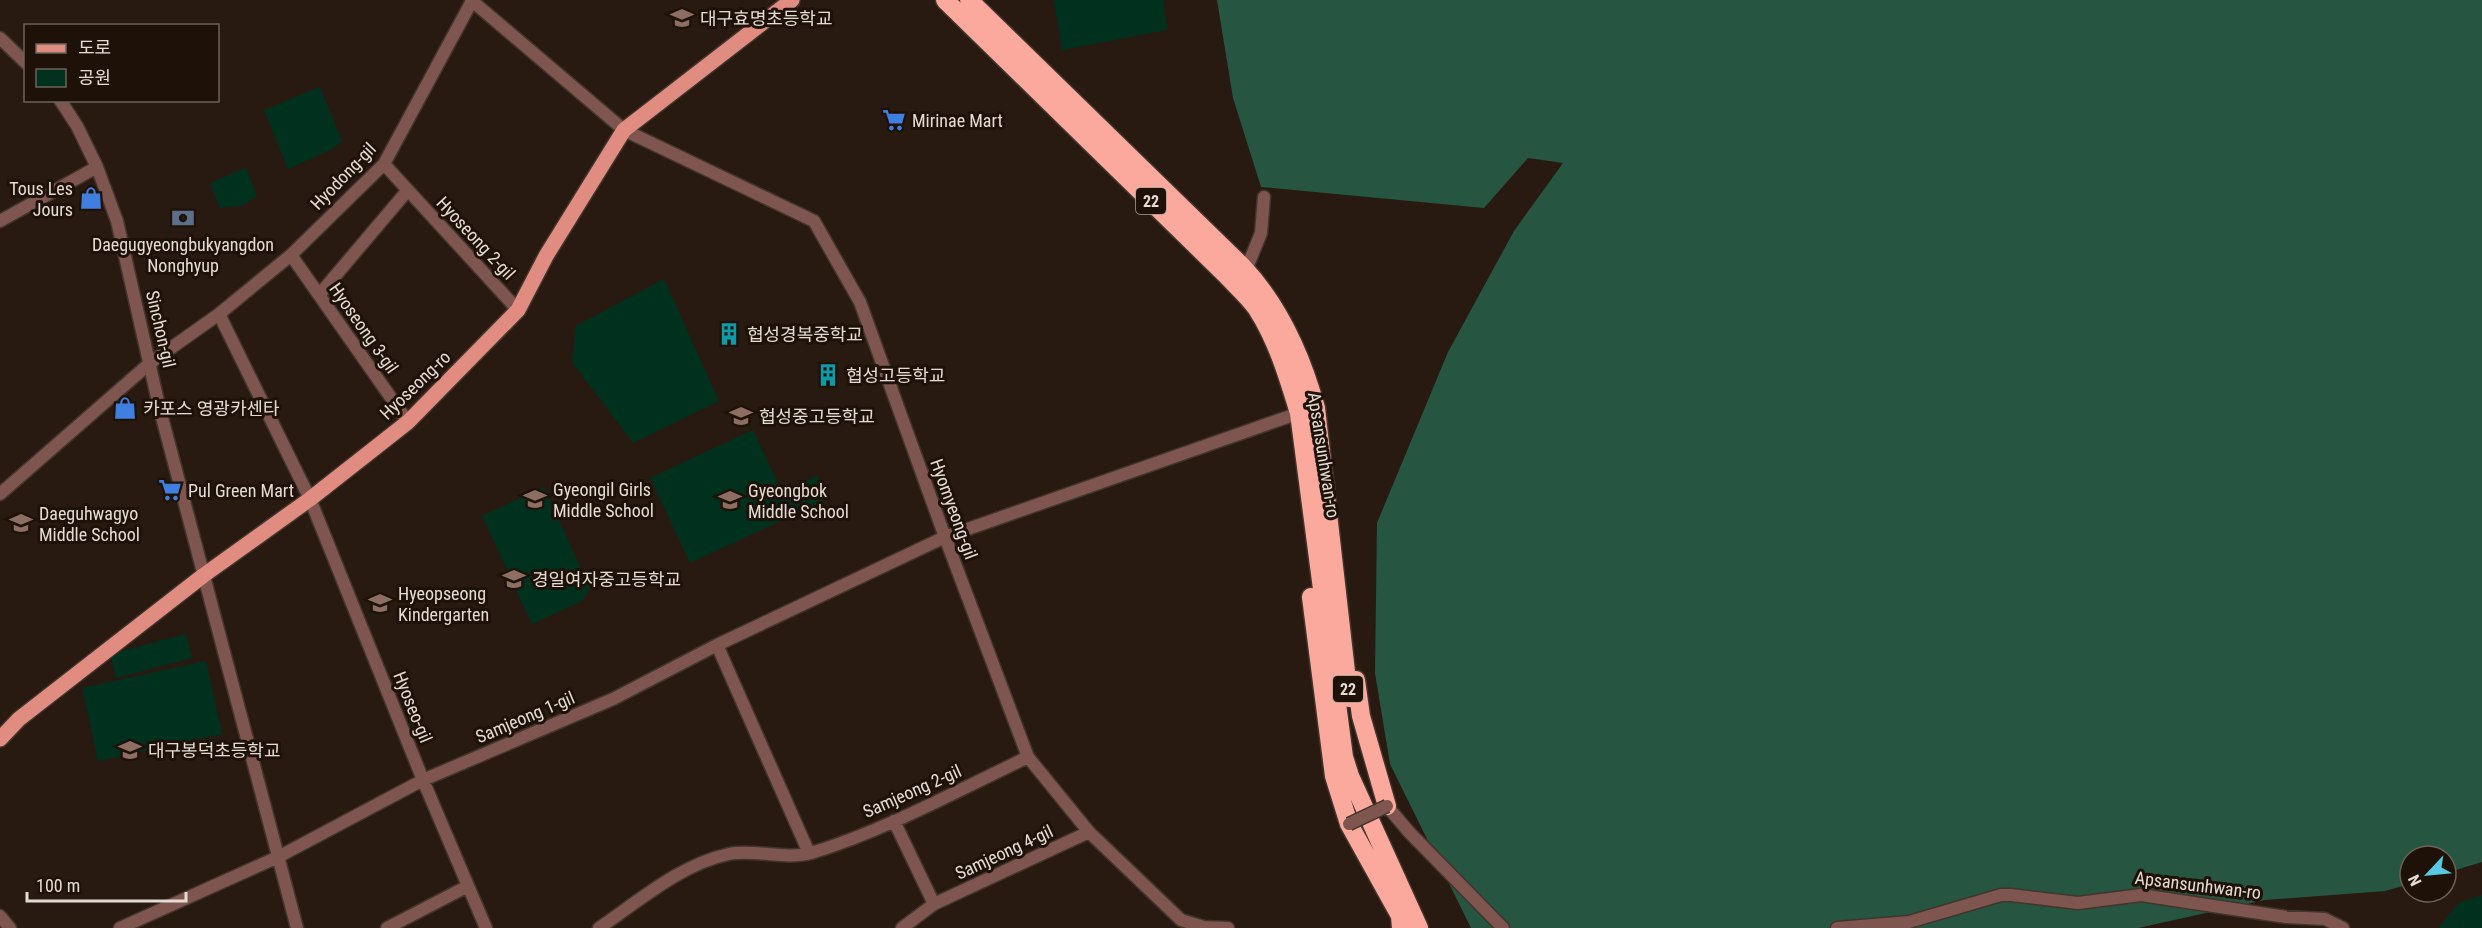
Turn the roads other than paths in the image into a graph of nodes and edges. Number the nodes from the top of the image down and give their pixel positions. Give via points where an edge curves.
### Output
1 (471, 0) edge
2 (792, 0) edge
3 (945, 0) edge
4 (969, 0) edge
5 (0, 38) edge
6 (24, 61) edge
7 (61, 102) edge
8 (624, 130) junction
9 (384, 164) junction
10 (97, 167) junction
11 (408, 190) junction
12 (1264, 196) dead end
13 (0, 221) edge
14 (291, 255) junction
15 (1246, 270) junction
16 (319, 296) junction
17 (518, 310) junction
18 (219, 314) junction
19 (150, 363) junction
20 (1299, 412) junction
21 (408, 422) junction
22 (1311, 436) junction
23 (2, 489) edge
24 (310, 499) junction
25 (945, 537) junction
26 (204, 575) junction
27 (717, 645) junction
28 (0, 739) edge
29 (1028, 757) junction
30 (423, 780) junction
31 (1387, 806) junction
32 (894, 821) junction
33 (1349, 824) junction
34 (1089, 832) junction
35 (809, 853) junction
36 (278, 857) junction
37 (468, 886) junction
38 (934, 904) junction
39 (0, 916) edge
40 (2343, 927) edge
41 (10, 928) edge
42 (120, 928) edge
43 (297, 928) edge
44 (387, 928) edge
45 (486, 928) edge
46 (599, 928) edge
47 (902, 928) edge
48 (1228, 928) edge
49 (1401, 928) edge
50 (1419, 928) edge
51 (1430, 928) edge
52 (1503, 928) edge
53 (1837, 928) edge

1 - 8 street, Hyomyeong-gil
1 - 9 street, Hyodong-gil
2 - 8 main road, Hyoseong-ro
3 - 20 highway, Apsansunhwan-ro / 22 via 1255,307 1285,365
4 - 15 highway, Apsansunhwan-ro / 22
5 - 6 street
7 - 10 street, Sinchon-gil
8 - 17 main road, Hyoseong-ro via 546,256
8 - 25 street, Hyomyeong-gil via 814,221 860,302
9 - 11 street, Hyoseong 2-gil
9 - 14 street, Hyodong-gil
10 - 13 street
10 - 19 street, Sinchon-gil via 117,221
11 - 16 street
11 - 17 street, Hyoseong 2-gil
12 - 15 street via 1261,233
14 - 16 street, Hyoseong 3-gil
14 - 18 street, Hyodong-gil
15 - 22 highway, Apsansunhwan-ro / 22 via 1280,317 1306,373 1316,408
16 - 21 street, Hyoseong 3-gil
17 - 21 main road, Hyoseong-ro
18 - 19 street, Hyodong-gil
18 - 24 street
19 - 23 street, Hyodong-gil
19 - 26 street, Sinchon-gil
20 - 22 highway, Apsansunhwan-ro / 22
20 - 25 street, Samjeong 1-gil
21 - 24 main road, Hyoseong-ro
22 - 31 highway via 1329,465 1361,717
22 - 33 highway via 1302,516 1334,776
22 - 50 highway, Apsansunhwan-ro / 22 via 1344,757
22 - 51 highway, Apsansunhwan-ro / 22 via 1358,776 1372,814
24 - 26 main road, Hyoseong-ro
24 - 30 street, Hyoseo-gil
25 - 27 street, Samjeong 1-gil
25 - 29 street, Hyomyeong-gil
26 - 28 main road, Hyoseong-ro via 20,719
26 - 36 street, Sinchon-gil
27 - 30 street, Samjeong 1-gil via 613,699
27 - 35 street
29 - 32 street, Samjeong 2-gil
29 - 34 street, Hyomyeong-gil
30 - 36 street, Samjeong 1-gil
30 - 37 street, Hyoseo-gil
31 - 33 street, bridge
31 - 52 street
32 - 35 street, Samjeong 2-gil
32 - 38 street
33 - 49 highway via 1400,916
34 - 38 street, Samjeong 4-gil
34 - 48 street, Hyomyeong-gil via 1181,920 1204,927
35 - 46 street, Samjeong 2-gil via 731,854 693,865
36 - 42 street, Samjeong 1-gil
36 - 43 street, Sinchon-gil
37 - 44 street
37 - 45 street, Hyoseo-gil
38 - 47 street, Samjeong 4-gil
39 - 41 street
40 - 53 street, Apsansunhwan-ro via 2325,919 2286,917 2141,895 2078,903 2001,895 1909,922

